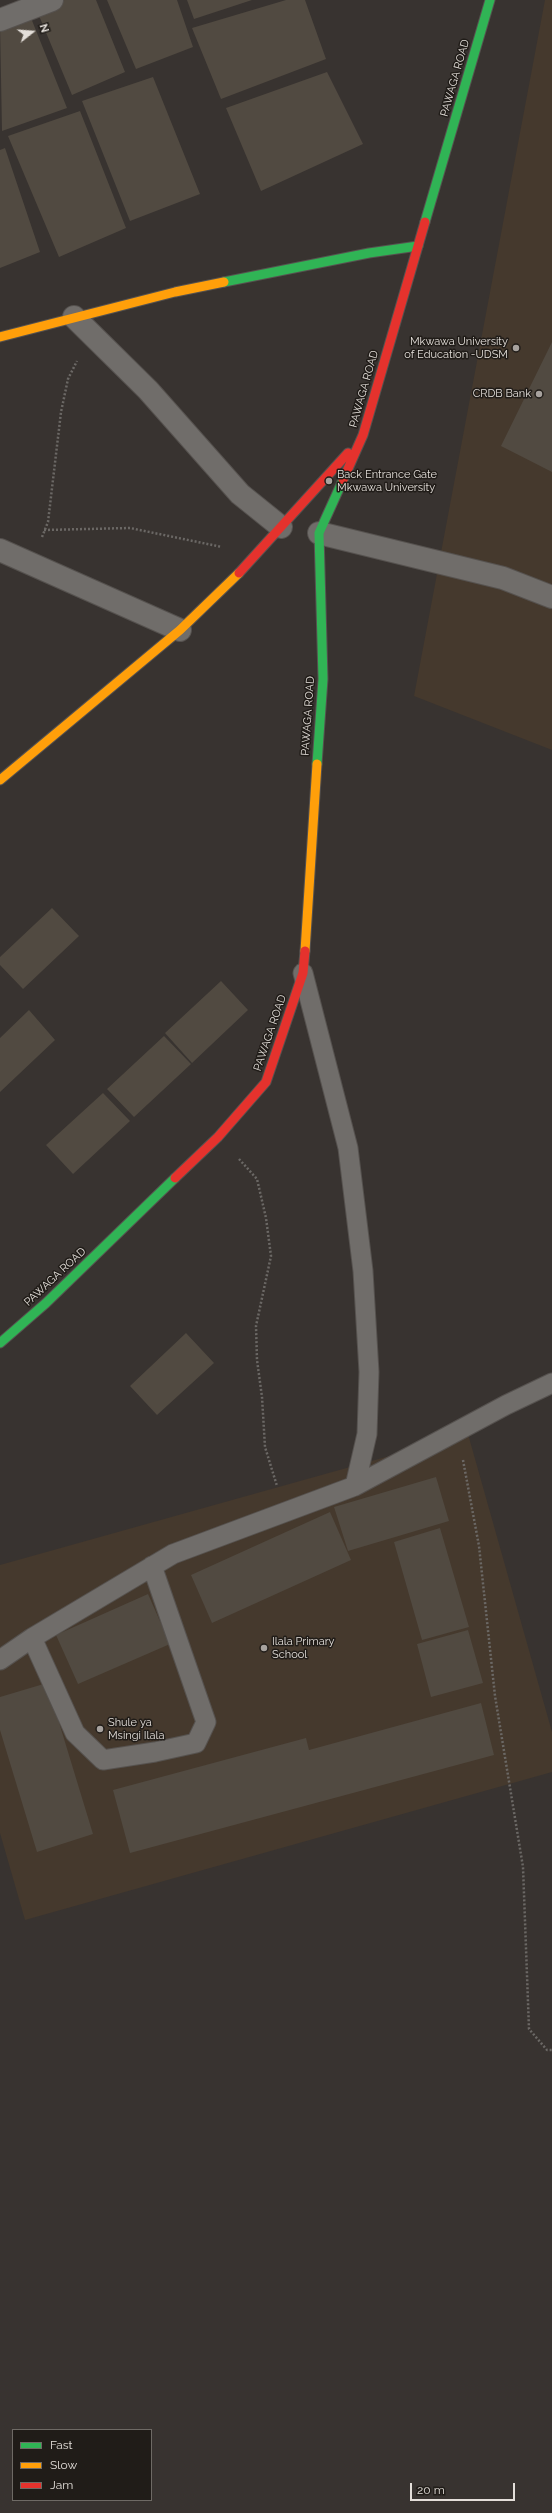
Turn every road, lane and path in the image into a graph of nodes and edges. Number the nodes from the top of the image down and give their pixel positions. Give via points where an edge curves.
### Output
1 (52, 0) edge
2 (490, 0) edge
3 (0, 20) edge
4 (418, 246) junction
5 (74, 317) junction
6 (90, 333) junction
7 (0, 337) edge
8 (363, 435) junction
9 (281, 527) junction
10 (44, 530) junction
11 (319, 533) junction
12 (0, 550) edge
13 (257, 556) junction
14 (26, 561) junction
15 (552, 597) edge
16 (180, 630) junction
17 (0, 780) edge
18 (303, 973) junction
19 (218, 1137) junction
20 (0, 1343) edge
21 (552, 1384) edge
22 (458, 1431) junction
23 (355, 1486) junction
24 (285, 1512) junction
25 (152, 1566) junction
26 (32, 1638) junction
27 (0, 1660) edge
28 (552, 2050) edge

1 - 3 street
2 - 4 main road, PAWAGA ROAD
4 - 5 main road via 278,270
4 - 8 main road, PAWAGA ROAD
5 - 6 street
5 - 7 main road
6 - 9 street via 148,390 240,494
6 - 10 path via 68,379 61,412 48,522
8 - 9 main road
8 - 11 main road, PAWAGA ROAD
9 - 13 main road
10 - 13 path via 130,528 203,542
10 - 14 path
11 - 15 street via 503,578
11 - 18 main road, PAWAGA ROAD via 323,679
12 - 14 street
13 - 16 main road
14 - 16 street
16 - 17 main road
18 - 19 main road, PAWAGA ROAD via 266,1082
18 - 23 lane via 348,1148 363,1271 369,1372 367,1434
19 - 20 main road, PAWAGA ROAD via 46,1303
19 - 24 path via 257,1179 266,1218 271,1256 256,1326 257,1360 266,1447
21 - 22 lane
22 - 23 lane
22 - 28 path via 479,1546 495,1696 523,1867 529,2029 547,2050
23 - 24 lane
24 - 25 lane via 173,1554
25 - 26 lane
25 - 26 lane via 206,1722 196,1743 103,1760 75,1733
26 - 27 lane

